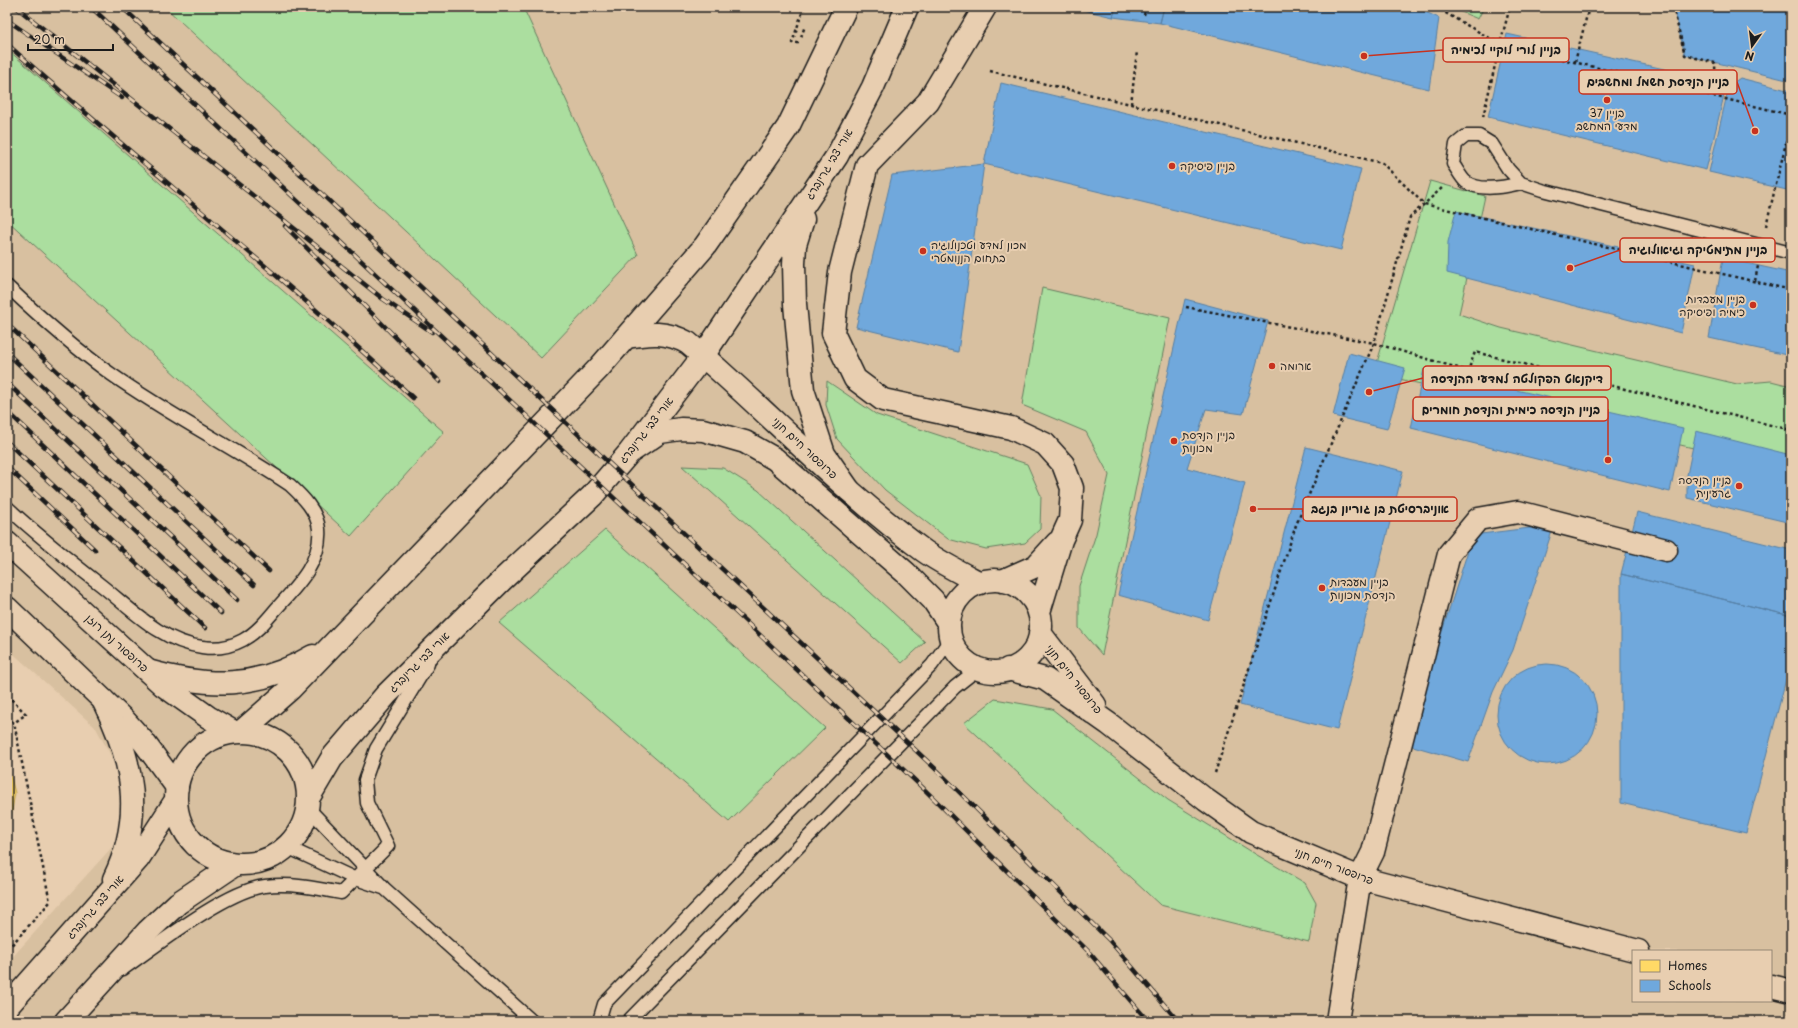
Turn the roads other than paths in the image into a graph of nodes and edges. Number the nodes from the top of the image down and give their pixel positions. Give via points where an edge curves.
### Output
1 (846, 7) edge
2 (906, 7) edge
3 (984, 7) edge
4 (1521, 183) junction
5 (810, 197) junction
6 (1791, 253) edge
7 (7, 286) edge
8 (626, 337) junction
9 (703, 356) junction
10 (629, 453) junction
11 (850, 490) junction
12 (7, 507) edge
13 (1061, 540) junction
14 (7, 543) edge
15 (1666, 550) dead end
16 (1002, 580) junction
17 (980, 582) junction
18 (7, 608) edge
19 (1040, 622) junction
20 (950, 631) junction
21 (442, 639) junction
22 (332, 646) junction
23 (979, 668) junction
24 (1008, 669) junction
25 (148, 671) junction
26 (103, 700) junction
27 (1109, 724) junction
28 (238, 732) junction
29 (176, 793) junction
30 (309, 803) junction
31 (287, 848) junction
32 (236, 864) junction
33 (366, 868) junction
34 (1360, 878) junction
35 (356, 879) junction
36 (384, 888) junction
37 (107, 894) junction
38 (1634, 950) edge
39 (1772, 986) edge
40 (96, 988) junction
41 (1791, 991) edge
42 (7, 1008) edge
43 (66, 1021) edge
44 (532, 1021) edge
45 (599, 1021) edge
46 (628, 1021) edge
47 (1337, 1021) edge

1 - 8 street via 788,127 705,246
2 - 5 street, אורי צבי גרינברג via 873,87 837,156
3 - 13 street via 928,102 867,165 840,272 833,333 855,379 883,400 1011,428 1045,444 1063,464 1072,488 1070,520
4 - 4 lane via 1499,188 1481,187 1465,182 1453,164 1456,144 1466,136 1479,136 1492,144 1508,169
4 - 6 lane
5 - 9 street, אורי צבי גרינברג
5 - 11 street via 795,245 794,264 803,390 824,454
7 - 12 lane via 58,333 111,374 290,485 310,506 319,528 319,540 317,551 306,573 253,634 234,644 201,647 178,641 156,629 43,540
8 - 9 street, פרופסור חיים חנני via 651,332 663,334 688,343
8 - 22 street
9 - 10 street, אורי צבי גרינברג
9 - 11 street, פרופסור חיים חנני
10 - 20 street via 660,432 681,429 703,430 745,442 775,459 906,574 933,600
10 - 21 street, אורי צבי גרינברג via 592,496
11 - 17 street, פרופסור חיים חנני via 925,552
13 - 16 street via 1036,566
13 - 19 street
14 - 25 street, פרופסור נתן רוזן
15 - 34 street via 1518,512 1478,519 1449,554 1373,852
16 - 17 street
16 - 19 street via 1025,591 1033,600
17 - 20 street via 958,598 952,610
18 - 26 street
19 - 24 street via 1036,645 1029,656 1020,664
19 - 27 street, פרופסור חיים חנני
20 - 23 street via 957,651 966,661
20 - 45 lane via 932,665 604,1004
21 - 30 street, אורי צבי גרינברג via 386,695 332,758
21 - 33 lane via 376,749 365,780 367,803 388,846
22 - 25 street via 272,676 240,682 210,683
22 - 28 street via 290,689
23 - 24 street via 993,672
23 - 46 lane via 955,686
24 - 27 street, פרופסור חיים חנני via 1045,678
25 - 28 street, פרופסור נתן רוזן via 185,701
26 - 29 street via 143,741
26 - 37 street via 116,726 132,788 129,835
27 - 34 street, פרופסור חיים חנני via 1251,832
28 - 29 street via 211,739 196,750 184,766
28 - 30 street via 267,736 290,752 305,775
29 - 32 street via 181,822 198,847 214,858
29 - 37 street, אורי צבי גרינברג via 138,859
30 - 31 street via 301,829
30 - 33 lane
31 - 32 street via 268,859
31 - 35 lane
32 - 40 street via 178,903 148,931
33 - 35 lane
33 - 36 lane
34 - 38 street, פרופסור חיים חנני
34 - 47 street
35 - 36 lane
35 - 40 lane via 341,893 303,885 264,886 233,896
36 - 44 lane
37 - 42 street, אורי צבי גרינברג
39 - 41 street
40 - 43 street

